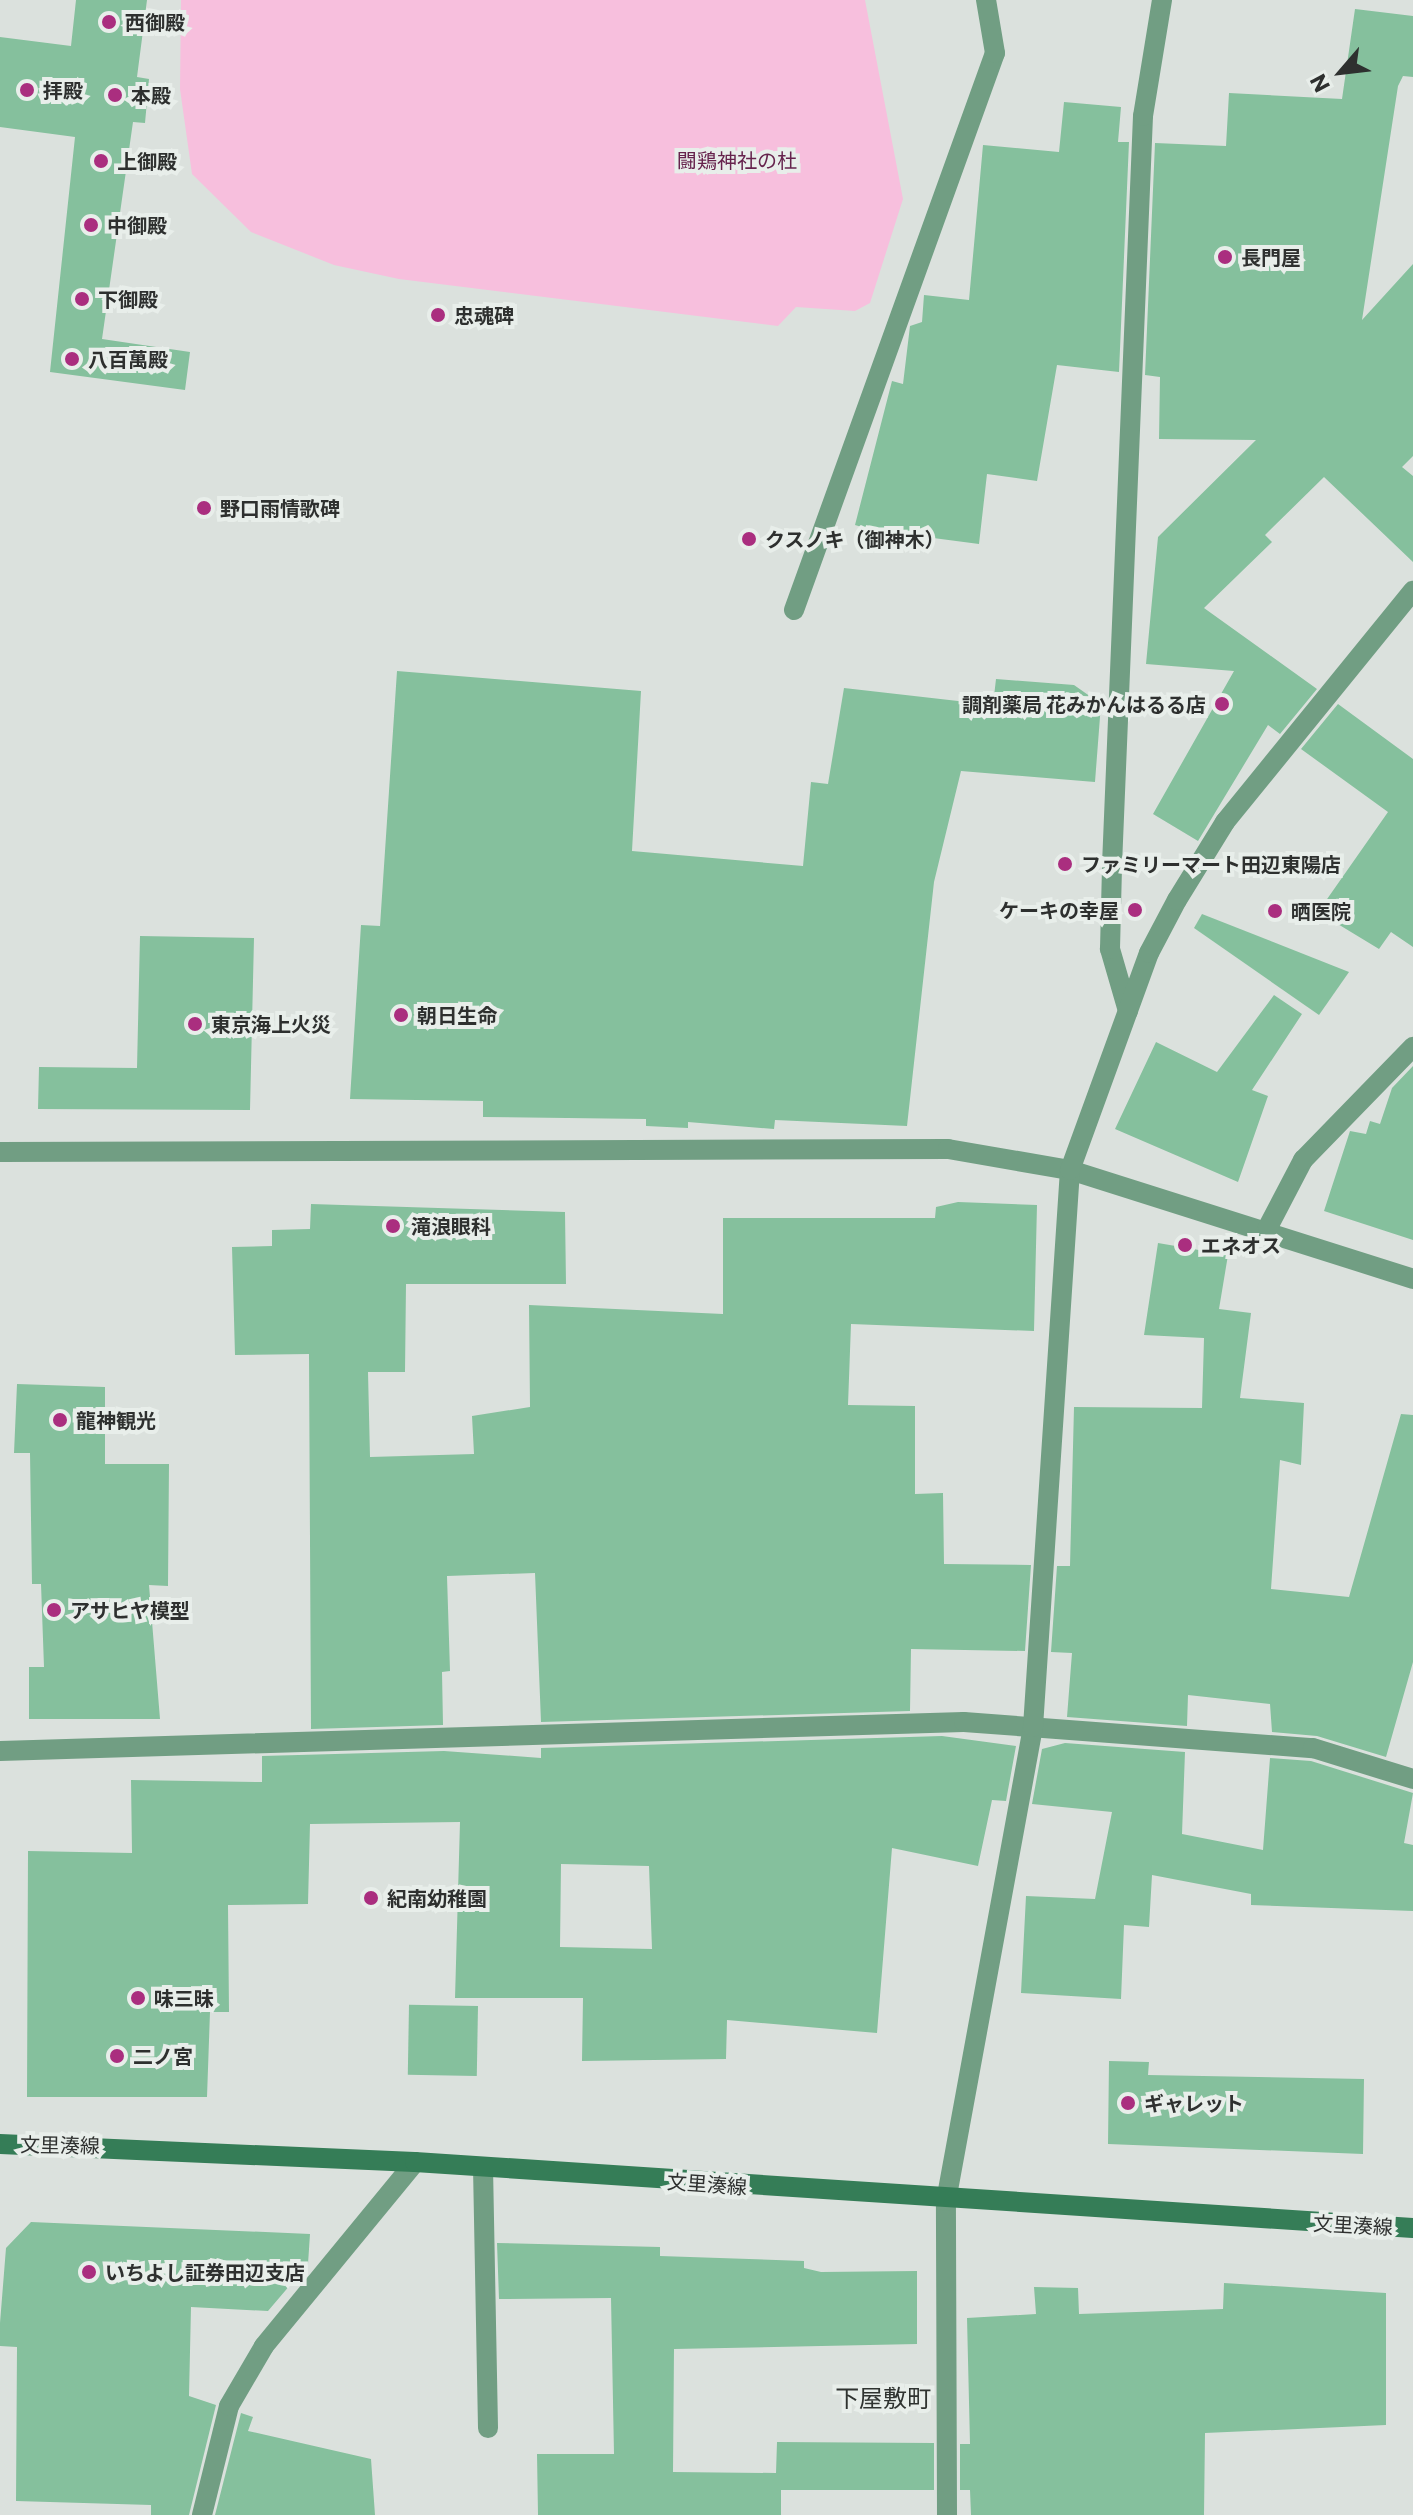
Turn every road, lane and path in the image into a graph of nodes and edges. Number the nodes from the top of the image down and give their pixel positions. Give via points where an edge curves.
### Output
1 (986, 0) edge
2 (1162, 0) edge
3 (1413, 591) edge
4 (794, 610) dead end
5 (1128, 1011) junction
6 (1413, 1047) edge
7 (0, 1152) edge
8 (1070, 1170) junction
9 (1268, 1227) junction
10 (1413, 1279) edge
11 (1033, 1727) junction
12 (0, 1751) edge
13 (1413, 1779) edge
14 (0, 2144) edge
15 (415, 2162) junction
16 (483, 2167) junction
17 (946, 2201) junction
18 (1413, 2228) edge
19 (488, 2428) dead end
20 (202, 2515) edge
21 (947, 2515) edge

1 - 4 street via 995,53
2 - 5 street via 1143,116 1112,865 1110,949
3 - 5 street via 1225,822 1149,953
5 - 8 street
6 - 9 street via 1303,1160
7 - 8 street via 948,1149
8 - 9 street
8 - 11 street
9 - 10 street
11 - 12 street via 964,1722
11 - 13 street via 1313,1748
11 - 17 street
14 - 15 main road, 文里湊線
15 - 16 main road, 文里湊線
15 - 20 street via 264,2346 229,2406
16 - 17 main road, 文里湊線
16 - 19 street
17 - 18 main road, 文里湊線
17 - 21 street

